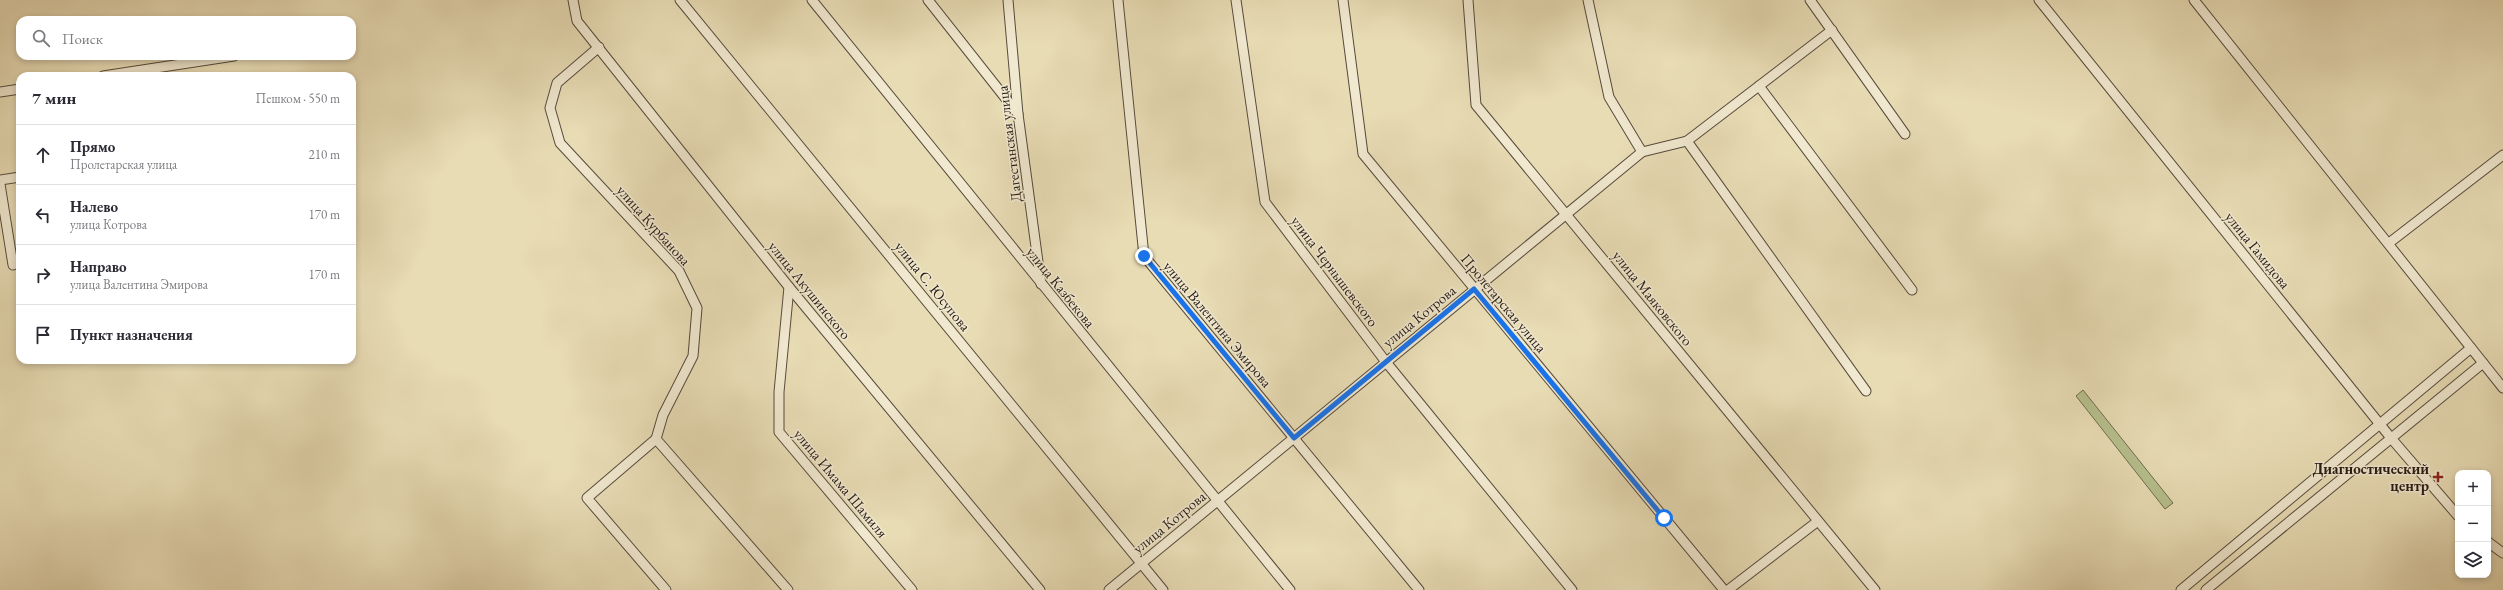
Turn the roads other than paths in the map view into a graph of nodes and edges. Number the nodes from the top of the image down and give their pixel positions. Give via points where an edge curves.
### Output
1 (573, 0) edge
2 (680, 0) edge
3 (812, 0) edge
4 (928, 0) edge
5 (1008, 0) edge
6 (1118, 0) edge
7 (1236, 0) edge
8 (1342, 0) edge
9 (1468, 0) edge
10 (1588, 0) edge
11 (1810, 0) edge
12 (2039, 0) edge
13 (2194, 0) edge
14 (1832, 30) junction
15 (599, 47) junction
16 (208, 60) edge
17 (129, 72) edge
18 (1759, 86) junction
19 (16, 90) edge
20 (0, 92) edge
21 (1018, 114) junction
22 (1905, 134) dead end
23 (1687, 141) junction
24 (1642, 152) junction
25 (2503, 155) edge
26 (16, 177) edge
27 (0, 180) edge
28 (0, 184) edge
29 (1565, 214) junction
30 (2389, 243) junction
31 (13, 265) dead end
32 (1041, 284) junction
33 (789, 287) junction
34 (1474, 289) junction
35 (1912, 290) dead end
36 (2471, 348) junction
37 (1386, 362) junction
38 (2483, 363) junction
39 (2501, 382) edge
40 (1866, 392) dead end
41 (2380, 424) junction
42 (1294, 438) junction
43 (2391, 438) junction
44 (656, 439) junction
45 (1217, 501) junction
46 (2455, 513) edge
47 (1818, 522) junction
48 (2255, 528) junction
49 (2266, 541) junction
50 (2491, 544) edge
51 (2503, 553) edge
52 (1141, 563) junction
53 (666, 590) edge
54 (788, 590) edge
55 (912, 590) edge
56 (1040, 590) edge
57 (1109, 590) edge
58 (1163, 590) edge
59 (1290, 590) edge
60 (1419, 590) edge
61 (1572, 590) edge
62 (1724, 590) edge
63 (1728, 590) edge
64 (1875, 590) edge
65 (2181, 590) edge
66 (2206, 590) edge

1 - 15 street, улица Акушинского via 577,21
2 - 52 street, улица С. Юсупова
3 - 32 street, улица Казбекова
4 - 21 street
5 - 21 street, Дагестанская улица
6 - 42 street, улица Валентина Эмирова via 1144,256
7 - 37 street, улица Чернышевского via 1265,202
8 - 34 street, Пролетарская улица via 1363,154
9 - 29 street, улица Маяковского via 1476,105
10 - 24 street via 1609,97
11 - 14 street
12 - 41 street, улица Гамидова
13 - 30 street
14 - 18 street, улица Котрова
14 - 22 street
15 - 33 street, улица Акушинского
15 - 44 street, улица Курбанова via 557,83 550,108 560,143 679,271 697,308 693,356 663,415
16 - 17 street
18 - 23 street, улица Котрова
18 - 35 street
19 - 20 street
21 - 32 street, Дагестанская улица
23 - 24 street, улица Котрова
23 - 40 street
24 - 29 street, улица Котрова
25 - 30 street
26 - 27 street
28 - 31 street
29 - 34 street, улица Котрова
29 - 47 street, улица Маяковского
30 - 36 street
32 - 45 street, улица Казбекова
33 - 55 street, улица Имама Шамиля via 779,392 779,432
33 - 56 street, улица Акушинского
34 - 37 street, улица Котрова
34 - 62 street, Пролетарская улица
36 - 38 street
36 - 41 street
37 - 42 street, улица Котрова
37 - 61 street, улица Чернышевского
38 - 39 street
38 - 43 street
41 - 43 street, улица Гамидова
41 - 48 street
42 - 45 street, улица Котрова
42 - 60 street, улица Валентина Эмирова
43 - 46 street, улица Гамидова
43 - 49 street
44 - 53 street via 587,498
44 - 54 street
45 - 52 street, улица Котрова
45 - 59 street, улица Казбекова
47 - 63 street
47 - 64 street, улица Маяковского
48 - 49 street
48 - 65 street
49 - 66 street
50 - 51 street
52 - 57 street, улица Котрова
52 - 58 street, улица С. Юсупова

